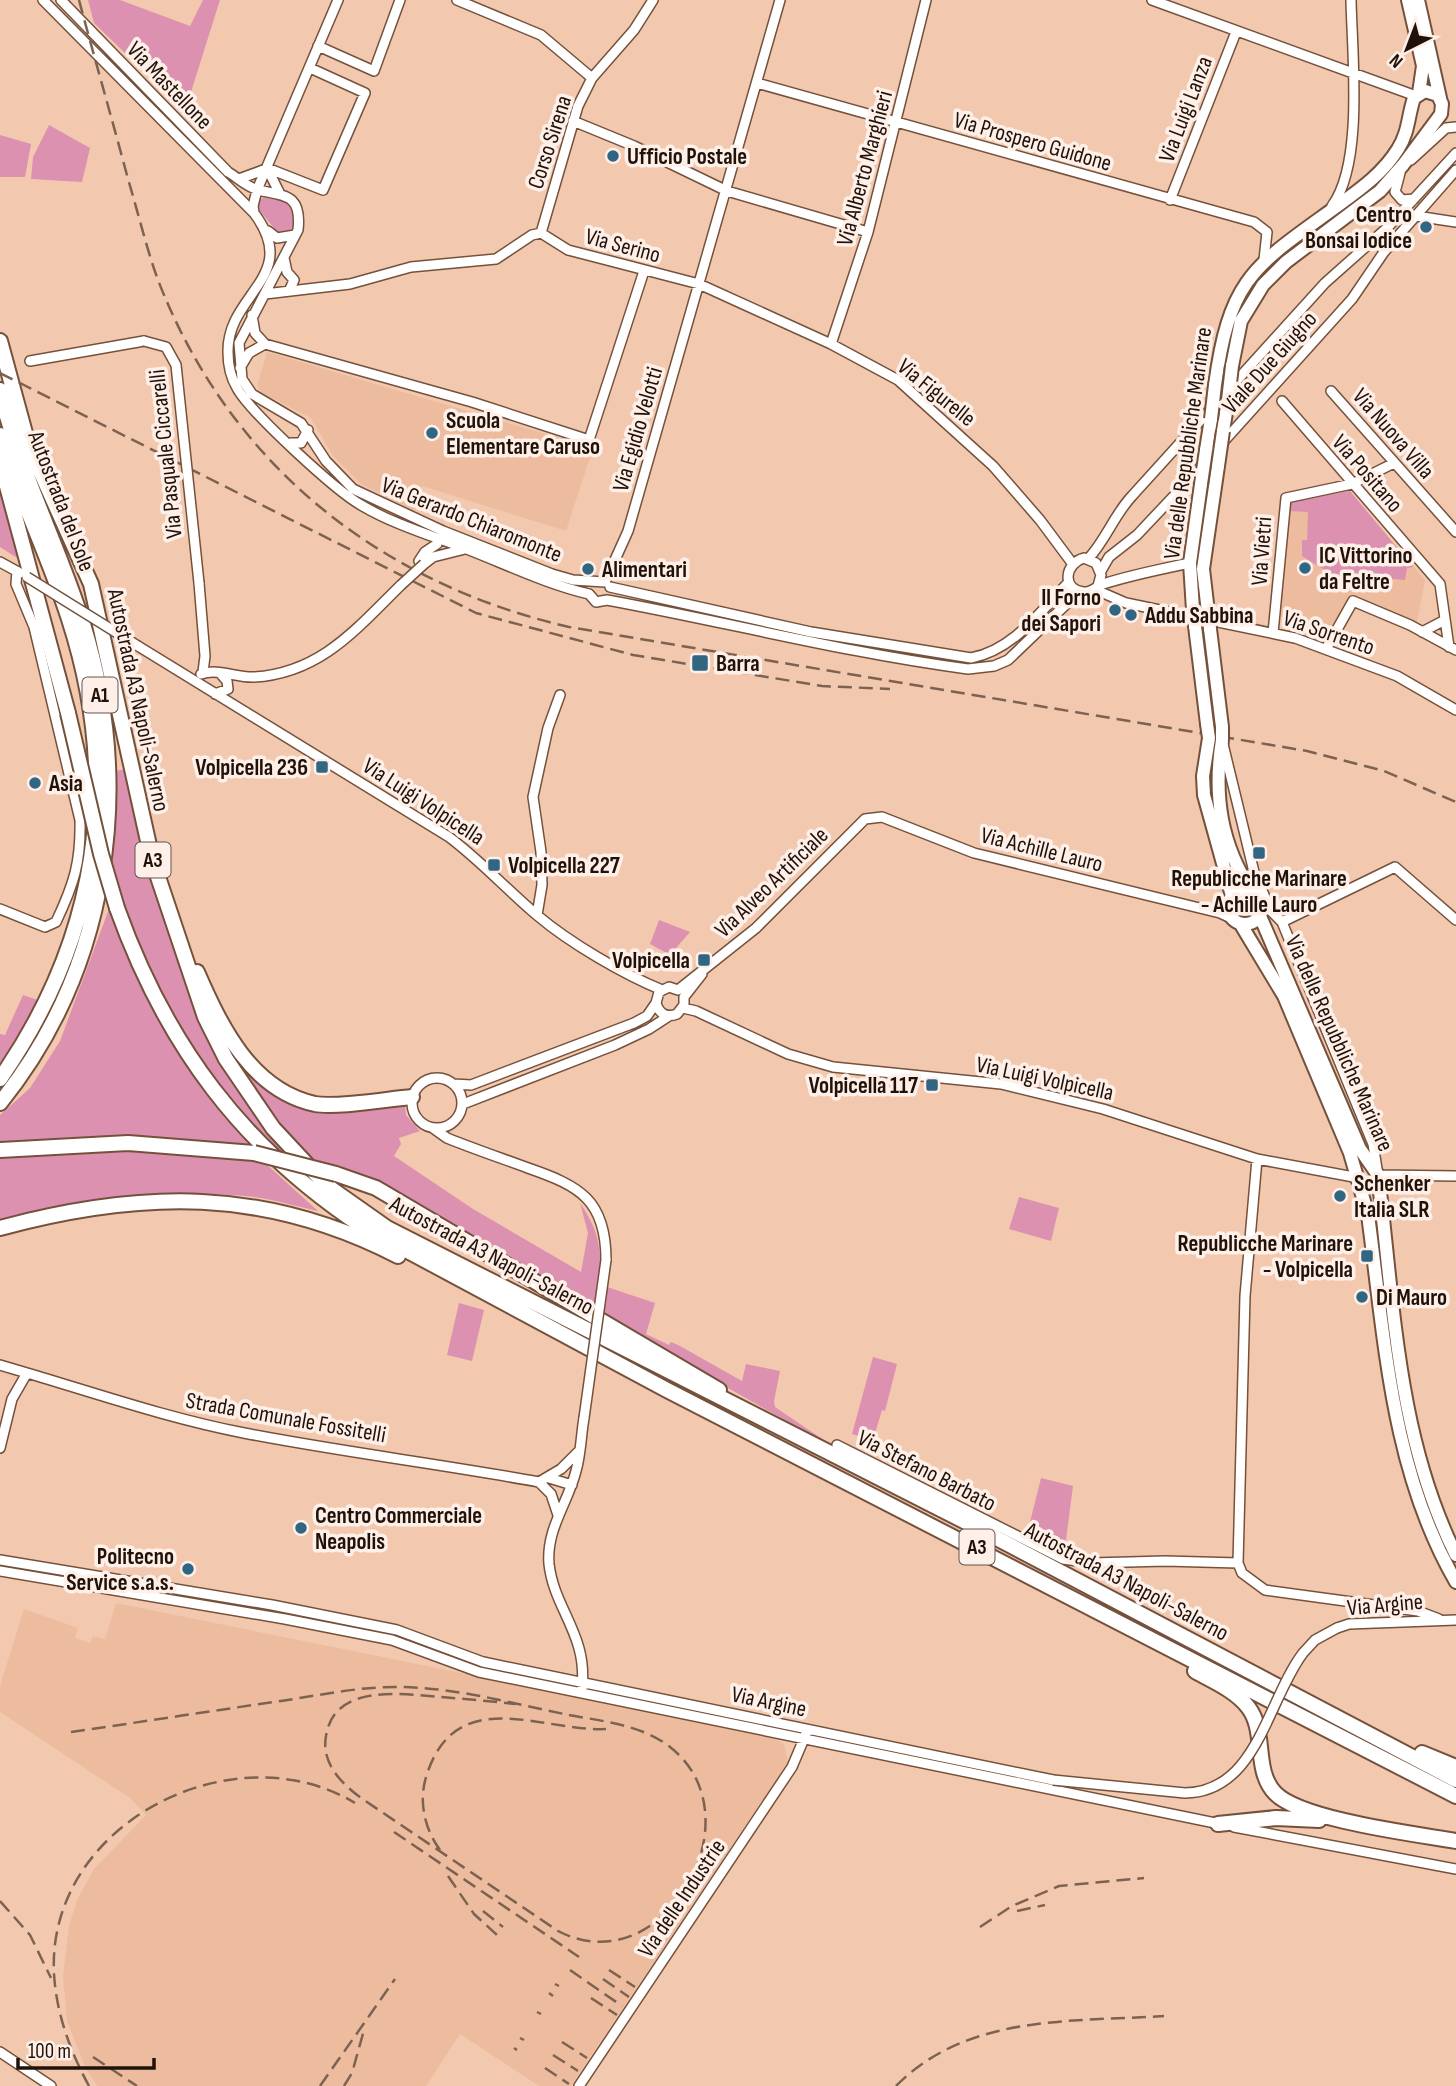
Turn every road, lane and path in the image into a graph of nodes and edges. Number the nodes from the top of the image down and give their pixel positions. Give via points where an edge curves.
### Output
1 (43, 0) edge
2 (61, 0) edge
3 (338, 0) edge
4 (400, 0) edge
5 (457, 0) edge
6 (653, 0) edge
7 (780, 0) edge
8 (926, 0) edge
9 (1152, 0) edge
10 (1351, 0) edge
11 (1408, 0) edge
12 (1418, 0) edge
13 (1236, 32) junction
14 (318, 46) junction
15 (310, 68) junction
16 (1355, 74) junction
17 (592, 78) junction
18 (757, 83) junction
19 (1418, 94) junction
20 (1440, 98) junction
21 (1412, 111) junction
22 (1437, 119) junction
23 (573, 121) junction
24 (898, 123) junction
25 (1456, 127) edge
26 (1456, 153) edge
27 (1403, 165) junction
28 (267, 168) junction
29 (1456, 170) edge
30 (239, 179) junction
31 (257, 190) junction
32 (727, 191) junction
33 (279, 192) junction
34 (1414, 199) junction
35 (1170, 200) junction
36 (254, 213) junction
37 (1327, 213) junction
38 (1416, 216) junction
39 (1456, 222) edge
40 (268, 231) junction
41 (868, 232) junction
42 (541, 233) junction
43 (295, 235) junction
44 (284, 258) junction
45 (1264, 260) junction
46 (644, 271) junction
47 (699, 284) junction
48 (290, 289) junction
49 (265, 294) junction
50 (251, 316) junction
51 (0, 341) edge
52 (265, 344) junction
53 (831, 344) junction
54 (30, 361) dead end
55 (240, 369) junction
56 (0, 390) edge
57 (1331, 391) dead end
58 (1282, 401) dead end
59 (308, 430) junction
60 (0, 435) edge
61 (290, 443) junction
62 (0, 460) edge
63 (1394, 463) junction
64 (1352, 484) junction
65 (421, 532) junction
66 (1456, 532) edge
67 (440, 538) junction
68 (467, 549) junction
69 (429, 554) junction
70 (1088, 559) junction
71 (0, 562) edge
72 (1072, 563) junction
73 (1190, 563) junction
74 (22, 574) junction
75 (1098, 581) junction
76 (1069, 582) junction
77 (593, 583) junction
78 (607, 585) junction
79 (1079, 592) junction
80 (589, 594) junction
81 (607, 600) junction
82 (1445, 620) junction
83 (1422, 632) junction
84 (1273, 633) junction
85 (1453, 648) edge
86 (1326, 649) junction
87 (205, 656) junction
88 (180, 672) junction
89 (217, 672) junction
90 (202, 673) junction
91 (252, 678) junction
92 (202, 687) junction
93 (227, 690) junction
94 (215, 694) junction
95 (560, 695) dead end
96 (236, 706) junction
97 (1455, 707) edge
98 (1215, 739) junction
99 (128, 748) junction
100 (865, 819) joint
101 (1252, 892) junction
102 (1231, 899) junction
103 (0, 909) edge
104 (1212, 911) junction
105 (537, 915) junction
106 (1260, 916) junction
107 (1456, 920) edge
108 (1237, 921) junction
109 (1282, 922) junction
110 (681, 993) junction
111 (658, 996) junction
112 (683, 1008) junction
113 (669, 1016) junction
114 (0, 1079) edge
115 (454, 1084) junction
116 (412, 1097) junction
117 (0, 1104) edge
118 (463, 1104) junction
119 (453, 1122) junction
120 (433, 1128) junction
121 (460, 1143) junction
122 (0, 1150) edge
123 (1257, 1159) junction
124 (1378, 1175) junction
125 (1456, 1176) edge
126 (1360, 1178) junction
127 (0, 1228) edge
128 (548, 1327) junction
129 (0, 1365) edge
130 (27, 1373) junction
131 (785, 1432) junction
132 (837, 1445) dead end
133 (0, 1448) edge
134 (576, 1455) junction
135 (549, 1478) junction
136 (540, 1482) junction
137 (572, 1485) junction
138 (558, 1515) junction
139 (1456, 1555) edge
140 (0, 1560) edge
141 (1238, 1563) junction
142 (0, 1571) edge
143 (1456, 1582) edge
144 (1083, 1603) junction
145 (1439, 1619) junction
146 (1456, 1620) edge
147 (582, 1688) junction
148 (1349, 1724) junction
149 (808, 1729) junction
150 (804, 1739) junction
151 (1456, 1767) edge
152 (1456, 1780) edge
153 (1456, 1796) edge
154 (1355, 1822) junction
155 (1218, 1824) junction
156 (1456, 1841) edge
157 (1456, 1869) edge
158 (0, 2052) edge
159 (51, 2086) edge
160 (579, 2086) edge

1 - 36 street, Via Mastellone
2 - 30 street, Via Mastellone
3 - 14 street
4 - 14 street via 374,71
5 - 17 street via 541,35
6 - 17 street, Corso Sirena via 634,30
7 - 18 street, Via Egidio Velotti
8 - 24 street, Via Alberto Marghieri
9 - 13 street
10 - 16 street
11 - 19 main road via 1422,52
12 - 20 main road
13 - 16 street
13 - 35 street, Via Luigi Lanza
14 - 15 street
15 - 28 street
15 - 28 street via 365,93 323,190
16 - 19 street
16 - 37 street via 1345,176
17 - 23 street, Corso Sirena
18 - 24 street, Via Prospero Guidone
18 - 32 street, Via Egidio Velotti
19 - 20 main road via 1432,92
19 - 21 main road
20 - 22 main road via 1443,107
21 - 22 main road via 1421,121
21 - 37 main road, Via delle Repubbliche Marinare via 1403,140 1388,163
22 - 27 main road, Via delle Repubbliche Marinare
23 - 32 street
23 - 42 street, Corso Sirena
24 - 35 street, Via Prospero Guidone
24 - 41 street, Via Alberto Marghieri
25 - 27 street via 1446,128
26 - 34 street, Viale Due Giugno
27 - 34 street via 1395,192 1402,200
27 - 98 main road, Via delle Repubbliche Marinare, bridge via 1380,191 1286,262 1263,285 1241,321 1203,569 1222,727
28 - 30 street
28 - 31 street
28 - 33 street
29 - 38 street, Viale Due Giugno
30 - 31 street, Via Mastellone
31 - 33 street
31 - 36 street
32 - 41 street
32 - 47 street, Via Egidio Velotti
33 - 43 street via 300,214
34 - 70 street, Viale Due Giugno via 1325,283 1132,496
35 - 45 street, Via Prospero Guidone via 1261,225 1268,238
36 - 40 street
37 - 45 main road, Via delle Repubbliche Marinare
38 - 39 street
38 - 75 street, Viale Due Giugno via 1352,299 1170,500 1109,557
40 - 43 street via 277,238
40 - 61 street, Via Gerardo Chiaromonte via 270,263 233,327 228,352 237,388
41 - 53 street, Via Alberto Marghieri
42 - 46 street, Via Serino via 568,250
42 - 48 street via 496,259 411,267 350,284
43 - 44 street
44 - 48 street via 294,285
44 - 49 street
45 - 73 main road, Via delle Repubbliche Marinare, bridge via 1245,282 1223,332
46 - 47 street, Via Serino
46 - 52 street via 589,440
47 - 53 street, Via Figurelle
47 - 78 street, Via Egidio Velotti via 628,531
48 - 49 street
49 - 50 street
50 - 52 street via 255,333
50 - 55 street via 239,343
51 - 99 highway, Autostrada A3 Napoli-Salerno / A3 via 29,444 91,584
52 - 55 street via 249,353
53 - 72 street, Via Figurelle via 898,380 971,444 1009,483
54 - 87 street, Via Pasquale Ciccarelli, bridge via 144,341 166,347 176,365
55 - 59 street, Via Gerardo Chiaromonte via 252,394
56 - 117 highway, Autostrada del Sole / A1 via 17,450 93,658 110,784 107,848 85,947 38,1051
57 - 63 street, Via Nuova Villa
58 - 64 street, Via Positano
59 - 61 street via 301,443
59 - 67 street, Via Gerardo Chiaromonte via 326,461 353,489
60 - 114 highway, Autostrada del Sole / A1 via 75,637 96,754 98,798 87,886 64,966
61 - 65 street, Via Gerardo Chiaromonte via 361,505
62 - 128 highway, Autostrada A3 Napoli-Salerno / A3, bridge via 68,713 100,854 135,959 178,1039 222,1102 272,1156 330,1205
63 - 64 street
63 - 66 street, Via Nuova Villa
64 - 82 street, Via Positano via 1440,584
64 - 84 street, Via Vietri via 1286,498
65 - 67 street, Via Gerardo Chiaromonte
65 - 69 street
67 - 68 street, Via Gerardo Chiaromonte
67 - 69 street
67 - 77 street, Via Gerardo Chiaromonte
68 - 69 street
68 - 80 street, Via Gerardo Chiaromonte
69 - 91 street, bridge via 321,658 298,669
70 - 72 street
70 - 75 street
71 - 74 street
72 - 76 street
73 - 75 street
73 - 98 main road, Via delle Repubbliche Marinare, bridge via 1208,724
74 - 88 street, bridge
74 - 103 street via 16,584 34,627 80,820 79,868 56,922 45,927
75 - 79 street
75 - 84 street, Via Sorrento via 1126,603
76 - 78 street via 1008,643 989,655 971,658 811,632
76 - 79 street
77 - 78 street, Via Gerardo Chiaromonte
77 - 80 street
78 - 81 street, Via Egidio Velotti
79 - 81 street via 1008,660 968,669 808,642
80 - 81 street, Via Gerardo Chiaromonte via 596,602
82 - 83 street
82 - 85 street, Via Positano
83 - 85 street
83 - 86 street via 1353,601
84 - 86 street, Via Sorrento
86 - 97 street, Via Sorrento via 1397,676
87 - 89 street, Via Pasquale Ciccarelli
87 - 90 street, Via Pasquale Ciccarelli
88 - 90 street
88 - 92 street
89 - 90 street
89 - 91 street
89 - 93 street via 227,681
90 - 92 street
91 - 93 street
92 - 94 street
93 - 94 street
93 - 96 street, Via Luigi Volpicella
94 - 96 street, Via Luigi Volpicella
95 - 105 street via 533,797 541,863
96 - 105 street, Via Luigi Volpicella via 449,837 484,863
98 - 101 main road, Via delle Repubbliche Marinare via 1222,820 1239,871
98 - 102 main road, Via delle Repubbliche Marinare via 1203,776 1204,795
98 - 109 street via 1254,872 1271,911
99 - 116 highway via 194,965 244,1059 282,1093 317,1104
99 - 131 highway, Autostrada A3 Napoli-Salerno / A3 via 152,859 205,1017 249,1096 295,1154 326,1185 387,1228
100 - 104 street, Via Achille Lauro via 881,817 974,853
100 - 110 street, Via Alveo Artificiale via 755,928
101 - 102 main road via 1242,891
101 - 106 main road, Via delle Repubbliche Marinare via 1261,902
102 - 104 street
102 - 108 main road, Via delle Repubbliche Marinare via 1229,912
104 - 108 street, Via Achille Lauro
105 - 111 street, Via Luigi Volpicella via 569,940 652,985
106 - 108 main road, Via delle Repubbliche Marinare via 1251,923
106 - 124 main road, Via delle Repubbliche Marinare via 1360,1149
107 - 109 street via 1395,867
108 - 126 main road, Via delle Repubbliche Marinare via 1284,996
109 - 124 street via 1373,1144
110 - 111 street
110 - 112 street
111 - 113 street via 660,1012
111 - 115 street via 647,1016 611,1033 471,1086
112 - 113 street
112 - 123 street, Via Luigi Volpicella via 788,1054 833,1067 1001,1084 1103,1109
113 - 118 street via 626,1040
115 - 116 street via 438,1077 429,1079
115 - 118 street
116 - 120 street via 415,1116
118 - 119 street
119 - 120 street
119 - 121 street
120 - 121 street
121 - 134 street, bridge via 561,1179 583,1192 603,1225 606,1260
122 - 131 highway, bridge via 128,1143 254,1153 376,1188 698,1376
123 - 126 street, Via Luigi Volpicella
123 - 141 street via 1245,1296
124 - 125 street
124 - 139 main road, Via delle Repubbliche Marinare via 1410,1427 1429,1493
126 - 143 main road, Via delle Repubbliche Marinare via 1401,1448 1425,1517
127 - 128 highway via 62,1211 140,1200 252,1206 338,1229
128 - 144 highway, Autostrada A3 Napoli-Salerno / A3
129 - 130 street, Strada Comunale Fossitelli
130 - 133 street via 12,1399
130 - 136 street, Strada Comunale Fossitelli via 242,1433
131 - 148 highway, Autostrada A3 Napoli-Salerno / A3
132 - 141 street, Via Stefano Barbato via 1063,1559
134 - 135 street
134 - 137 street
135 - 136 street
135 - 137 street
136 - 138 street via 551,1494
137 - 138 street
138 - 147 street via 550,1542 550,1566 579,1642
140 - 147 street, Via Argine via 386,1628 421,1637 476,1661
141 - 145 street via 1242,1573 1265,1590 1418,1611
142 - 147 street, Via Argine via 392,1640 465,1668
144 - 153 highway, Autostrada A3 Napoli-Salerno / A3
144 - 154 highway via 1239,1698 1256,1724 1264,1768 1275,1793 1289,1804
145 - 146 street, Via Argine
145 - 149 street, Via Argine, bridge via 1349,1624 1315,1640 1303,1653 1244,1764 1219,1786 1204,1792 1053,1780
147 - 149 street, Via Argine
147 - 150 street, Via Argine
148 - 151 highway
148 - 152 highway, Autostrada A3 Napoli-Salerno / A3
149 - 150 street, Via delle Industrie
150 - 155 street, Via Argine
150 - 160 street, Via delle Industrie via 792,1767
154 - 155 highway via 1276,1818
154 - 156 highway
155 - 157 street, Via Argine
158 - 159 street

